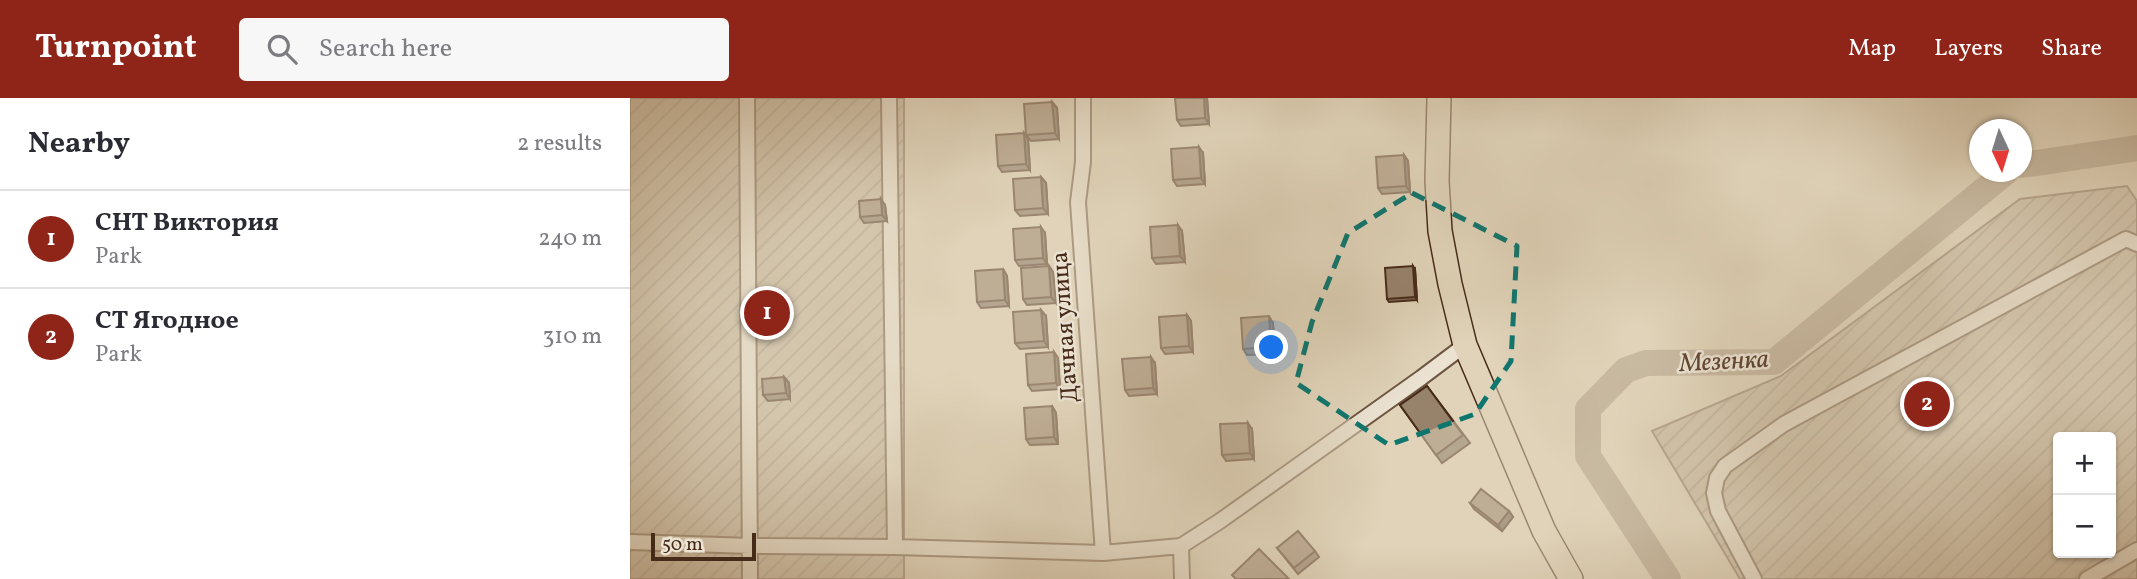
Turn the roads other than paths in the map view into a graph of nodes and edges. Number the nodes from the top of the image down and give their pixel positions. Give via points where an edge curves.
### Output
1 (747, 98) edge
2 (889, 98) edge
3 (1083, 98) edge
4 (1439, 98) edge
5 (2137, 244) edge
6 (1465, 345) junction
7 (630, 542) edge
8 (1181, 546) junction
9 (751, 547) junction
10 (895, 547) junction
11 (2137, 550) edge
12 (1103, 553) junction
13 (750, 579) edge
14 (1182, 579) edge
15 (1571, 579) edge
16 (1754, 579) edge
17 (2087, 579) edge

1 - 9 street
2 - 10 street
3 - 12 street, Дачная улица via 1078,202
4 - 6 main road via 1440,231
5 - 16 street via 2126,239 2009,300 1784,424 1725,466 1714,493 1718,511
6 - 8 street
6 - 15 main road via 1544,531
7 - 9 street
8 - 12 street
8 - 14 street
9 - 10 street
9 - 13 street
10 - 12 street
11 - 17 street

